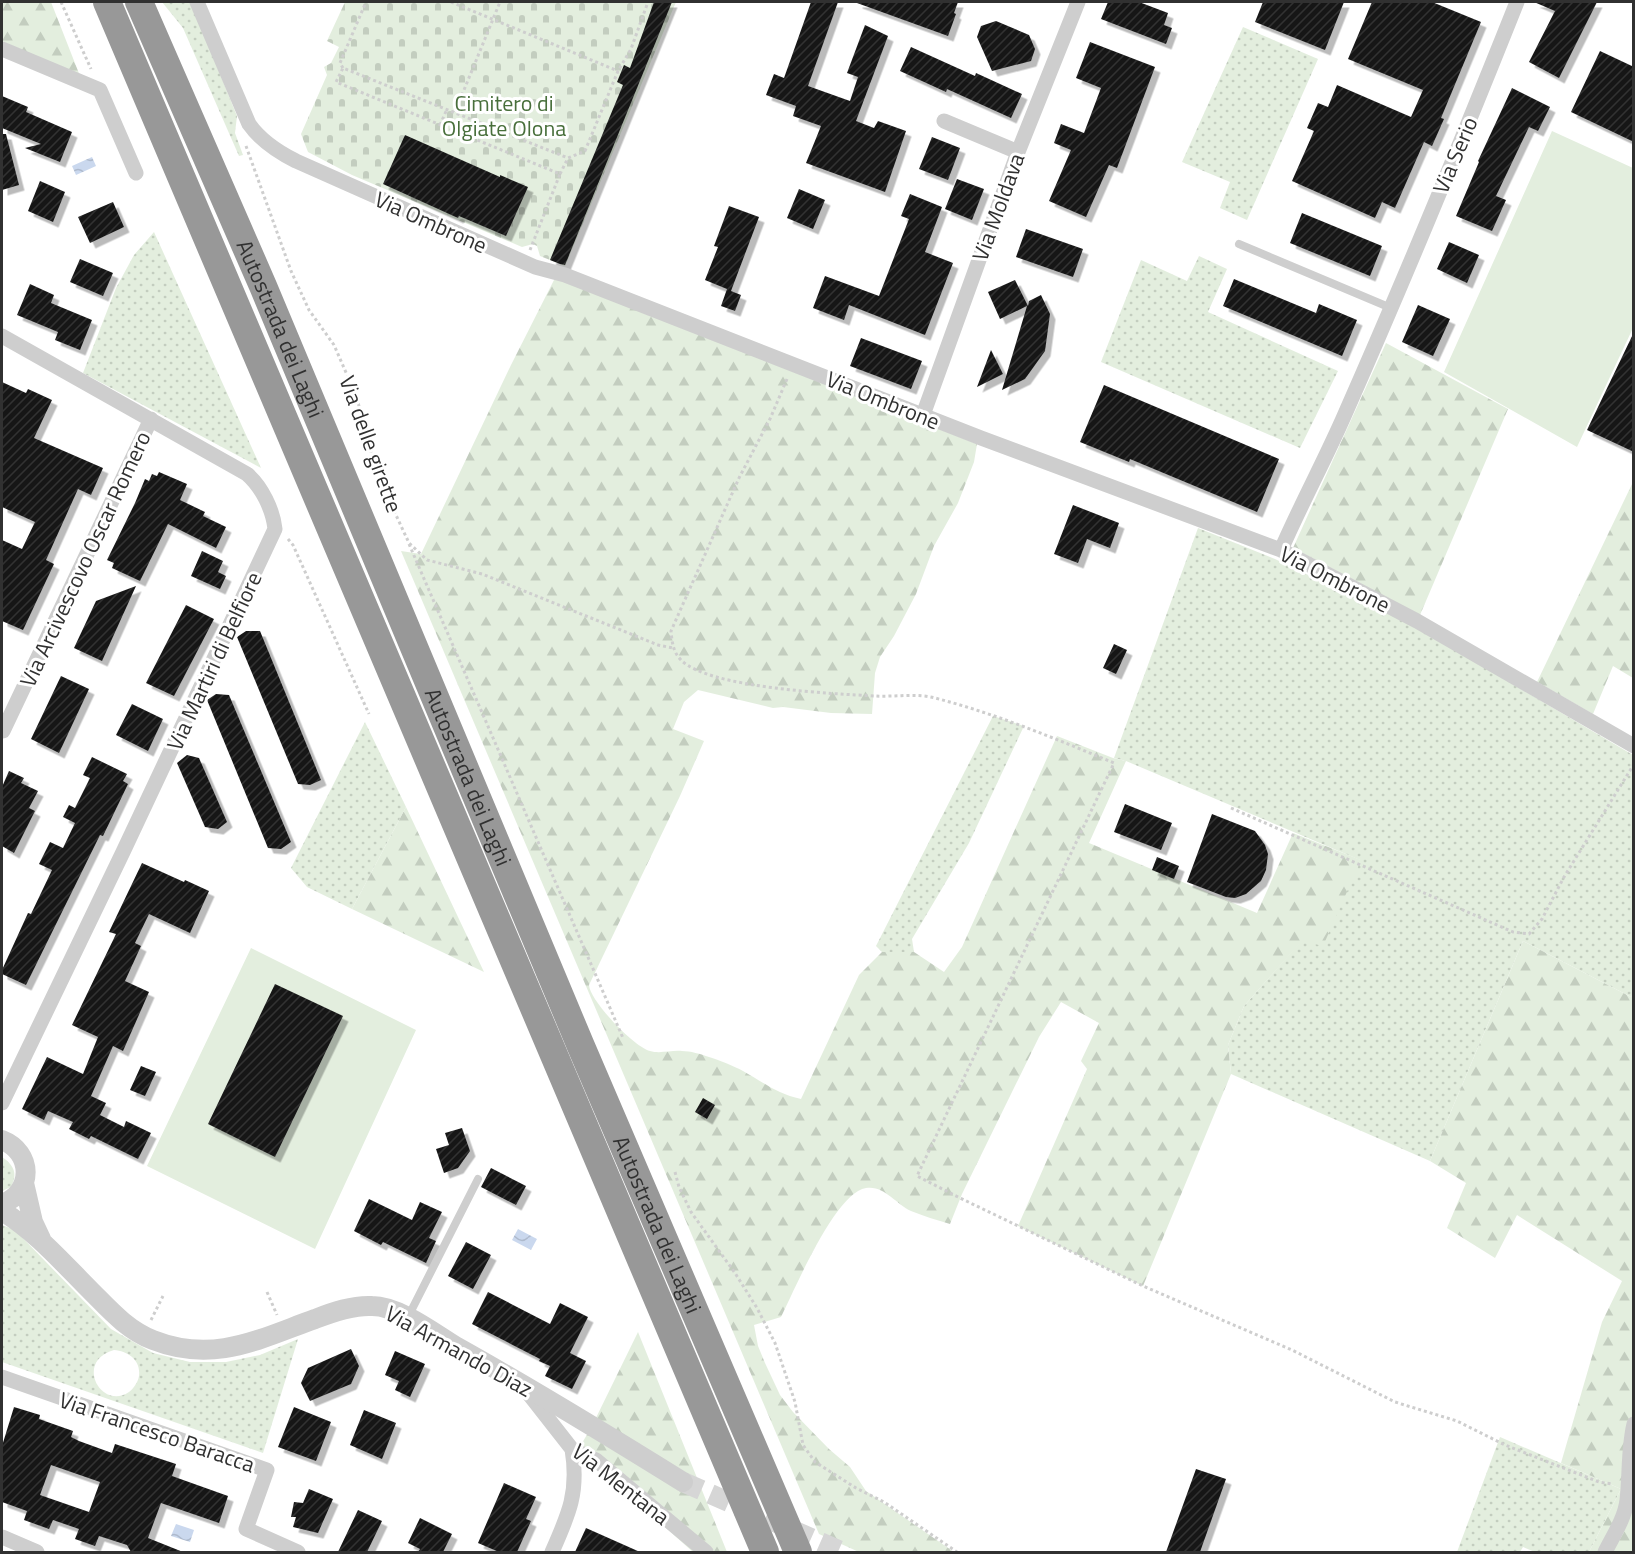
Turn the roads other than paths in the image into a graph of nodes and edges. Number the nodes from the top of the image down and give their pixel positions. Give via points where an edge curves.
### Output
1 (107, 2) edge
2 (139, 2) edge
3 (197, 2) edge
4 (1078, 2) edge
5 (1517, 2) edge
6 (2, 49) edge
7 (944, 121) dead end
8 (1018, 152) junction
9 (136, 173) dead end
10 (1239, 244) dead end
11 (1391, 308) junction
12 (2, 336) edge
13 (923, 416) junction
14 (151, 419) junction
15 (1281, 550) junction
16 (3, 731) dead end
17 (1634, 746) edge
18 (2, 1103) edge
19 (2, 1140) edge
20 (478, 1179) dead end
21 (24, 1183) junction
22 (2, 1204) edge
23 (2, 1211) edge
24 (42, 1241) junction
25 (408, 1318) junction
26 (2, 1377) edge
27 (519, 1382) junction
28 (1634, 1424) edge
29 (573, 1449) junction
30 (683, 1482) tunnel mouth
31 (2, 1538) edge
32 (37, 1552) edge
33 (298, 1552) edge
34 (552, 1552) edge
35 (706, 1552) edge
36 (765, 1552) edge
37 (798, 1552) edge
38 (1605, 1552) edge

1 - 36 highway, Autostrada dei Laghi
2 - 37 highway, Autostrada dei Laghi
3 - 13 street, Via Ombrone via 243,114 254,132 271,147 525,263 565,275
4 - 8 street, Via Moldava
5 - 11 street, Via Serio
6 - 9 street via 100,90
7 - 8 street
8 - 13 street, Via Moldava
10 - 11 lane
11 - 15 street, Via Serio
12 - 14 street
13 - 15 street, Via Ombrone
14 - 16 street, Via Arcivescovo Oscar Romero
14 - 18 street, Via Martiri di Belfiore via 247,474 267,504 275,529
15 - 17 street, Via Ombrone via 1417,621
19 - 21 street, Via Armando Diaz via 12,1145 23,1159
20 - 25 lane
21 - 22 street via 14,1197
21 - 24 street, Via Armando Diaz
23 - 24 street, Via Armando Diaz
24 - 25 street, Via Armando Diaz via 126,1325 175,1347 239,1347 324,1315 360,1306 382,1307
25 - 27 street, Via Armando Diaz
26 - 33 street, Via Francesco Baracca via 267,1470 246,1529
27 - 29 street, Via Mentana
27 - 30 street, Via Armando Diaz
28 - 38 street via 1629,1444 1627,1502
29 - 34 street via 572,1503
29 - 35 street, Via Mentana via 596,1460
31 - 32 street

